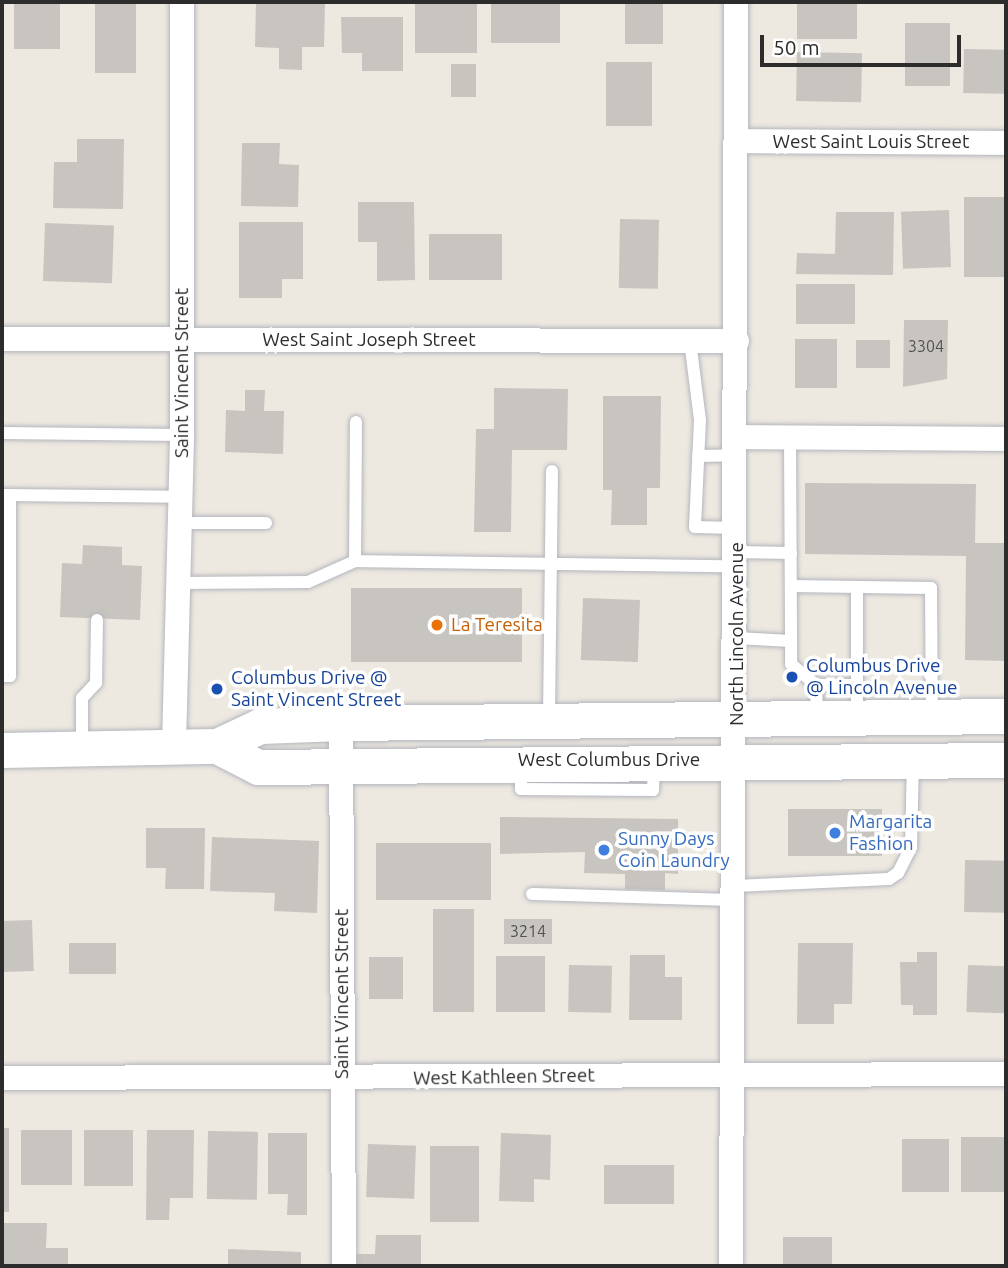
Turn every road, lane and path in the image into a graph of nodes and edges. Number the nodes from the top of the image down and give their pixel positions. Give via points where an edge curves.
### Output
1 (182, 2) edge
2 (736, 2) edge
3 (736, 141) junction
4 (1006, 143) edge
5 (2, 339) edge
6 (182, 339) junction
7 (690, 341) junction
8 (737, 341) junction
9 (356, 422) dead end
10 (2, 433) edge
11 (182, 435) junction
12 (790, 438) junction
13 (1006, 439) edge
14 (737, 446) junction
15 (698, 456) junction
16 (552, 471) dead end
17 (6, 495) edge
18 (181, 497) junction
19 (180, 523) junction
20 (266, 523) dead end
21 (737, 528) junction
22 (791, 553) junction
23 (737, 559) junction
24 (355, 561) junction
25 (551, 565) junction
26 (178, 583) junction
27 (791, 586) junction
28 (857, 587) junction
29 (97, 620) dead end
30 (736, 638) junction
31 (791, 641) junction
32 (2, 676) edge
33 (816, 700) junction
34 (857, 701) junction
35 (548, 716) junction
36 (737, 716) junction
37 (932, 716) junction
38 (1006, 716) edge
39 (341, 723) junction
40 (174, 745) junction
41 (218, 746) junction
42 (82, 749) junction
43 (2, 750) edge
44 (736, 759) junction
45 (913, 759) junction
46 (1006, 760) edge
47 (341, 765) junction
48 (735, 893) junction
49 (532, 894) dead end
50 (733, 1072) junction
51 (1006, 1074) edge
52 (2, 1078) edge
53 (342, 1081) junction
54 (344, 1266) edge
55 (731, 1266) edge

1 - 6 street, Saint Vincent Street
2 - 3 street, North Lincoln Avenue
3 - 4 street, West Saint Louis Street
3 - 8 street, North Lincoln Avenue
5 - 6 street, West Saint Joseph Street
6 - 7 street, West Saint Joseph Street
6 - 11 street, Saint Vincent Street
7 - 8 street, West Saint Joseph Street
7 - 15 lane
8 - 14 street, North Lincoln Avenue
9 - 24 lane
10 - 11 lane
11 - 18 street, Saint Vincent Street
12 - 13 street
12 - 14 street
12 - 22 lane
14 - 15 lane
14 - 21 street, North Lincoln Avenue
15 - 21 lane via 695,527
16 - 25 lane
17 - 18 lane
17 - 32 lane via 10,676
18 - 19 street, Saint Vincent Street
19 - 20 lane
19 - 26 street, Saint Vincent Street
21 - 23 street, North Lincoln Avenue
22 - 23 lane
22 - 27 lane
23 - 25 lane
23 - 30 street, North Lincoln Avenue
24 - 25 lane
24 - 26 lane via 308,582
25 - 35 lane
26 - 40 street, Saint Vincent Street
27 - 28 lane
27 - 31 lane
28 - 34 lane
28 - 37 lane via 931,587
29 - 42 lane via 96,683 82,698
30 - 31 lane
30 - 36 street, North Lincoln Avenue
31 - 33 lane via 791,664
33 - 34 main road, West Columbus Drive
33 - 36 main road, West Columbus Drive
34 - 37 main road, West Columbus Drive
35 - 36 main road, West Columbus Drive
35 - 39 main road, West Columbus Drive
36 - 44 street, North Lincoln Avenue
37 - 38 main road, West Columbus Drive
39 - 41 main road, West Columbus Drive via 260,726
39 - 47 street, Saint Vincent Street
40 - 41 main road, West Columbus Drive
40 - 42 main road, West Columbus Drive
41 - 47 main road, West Columbus Drive via 258,767
42 - 43 main road, West Columbus Drive
44 - 45 main road, West Columbus Drive
44 - 47 main road, West Columbus Drive
44 - 48 street, North Lincoln Avenue
45 - 46 main road, West Columbus Drive
45 - 48 lane via 911,847 898,873 889,879
47 - 53 street, Saint Vincent Street
48 - 49 lane
48 - 50 street, North Lincoln Avenue
50 - 51 street, West Kathleen Street
50 - 53 street, West Kathleen Street
50 - 55 street, North Lincoln Avenue
52 - 53 street, West Kathleen Street
53 - 54 street, Saint Vincent Street

